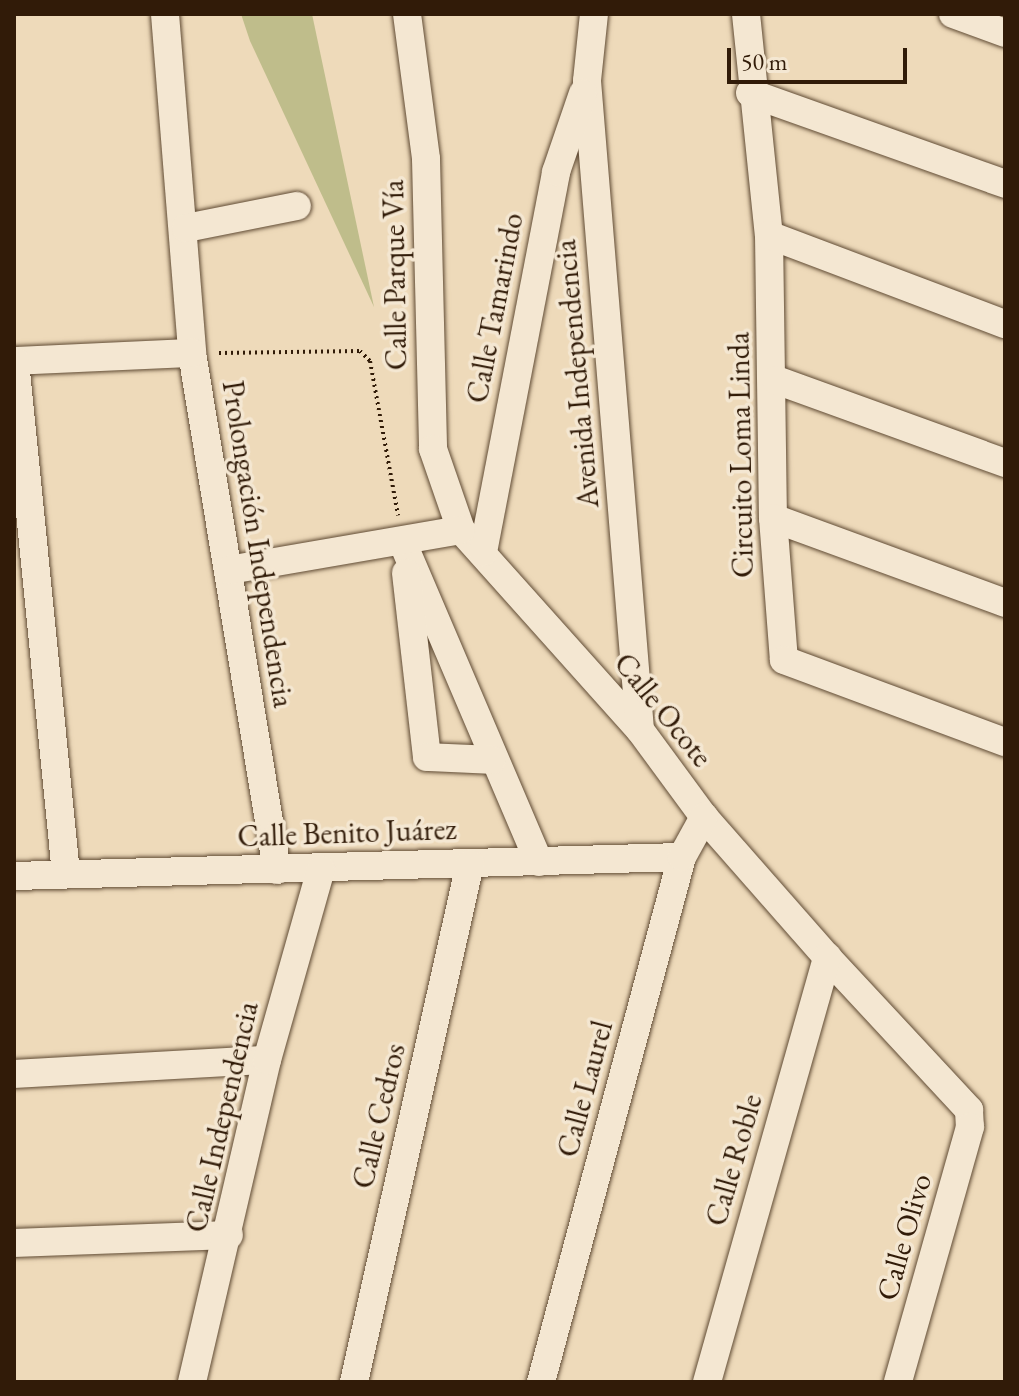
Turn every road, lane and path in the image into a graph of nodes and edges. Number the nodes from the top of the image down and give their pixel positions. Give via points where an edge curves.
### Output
1 (165, 14) edge
2 (407, 14) edge
3 (594, 14) edge
4 (746, 14) edge
5 (953, 14) edge
6 (996, 25) edge
7 (587, 81) junction
8 (750, 93) junction
9 (1005, 184) edge
10 (297, 206) dead end
11 (186, 228) junction
12 (769, 235) junction
13 (1005, 324) edge
14 (192, 353) junction
15 (14, 361) edge
16 (776, 380) junction
17 (1005, 463) edge
18 (773, 518) junction
19 (461, 530) junction
20 (402, 541) junction
21 (483, 552) junction
22 (229, 570) junction
23 (1005, 603) edge
24 (640, 730) junction
25 (1005, 742) edge
26 (492, 760) junction
27 (704, 817) junction
28 (682, 857) junction
29 (539, 862) junction
30 (470, 864) junction
31 (321, 869) junction
32 (277, 870) junction
33 (66, 874) junction
34 (14, 876) edge
35 (827, 957) junction
36 (267, 1060) junction
37 (14, 1074) edge
38 (969, 1110) joint
39 (229, 1235) junction
40 (14, 1243) edge
41 (192, 1382) edge
42 (354, 1382) edge
43 (541, 1382) edge
44 (707, 1382) edge
45 (898, 1382) edge

1 - 11 street, Prolongación Independencia
2 - 19 street, Calle Parque Vía via 426,159 433,449
3 - 7 street, Avenida Independencia
4 - 8 street, Circuito Loma Linda
5 - 6 street
7 - 21 street, Calle Tamarindo via 556,172
7 - 24 street, Avenida Independencia
8 - 9 street
8 - 12 street, Circuito Loma Linda
10 - 11 street
11 - 14 street, Prolongación Independencia
12 - 13 street
12 - 16 street, Circuito Loma Linda
14 - 15 street
14 - 20 path via 360,351 370,361
14 - 22 street, Prolongación Independencia
15 - 33 street
16 - 17 street
16 - 18 street, Circuito Loma Linda
18 - 23 street
18 - 25 street, Circuito Loma Linda via 784,660
19 - 20 street
19 - 21 street, Calle Ocote
20 - 22 street
20 - 26 street
20 - 26 street via 427,757
21 - 24 street, Calle Ocote
22 - 32 street, Prolongación Independencia
24 - 27 street, Calle Ocote
26 - 29 street
27 - 28 street, Calle Laurel
27 - 35 street, Calle Ocote
28 - 29 street, Calle Benito Juárez
28 - 43 street, Calle Laurel
29 - 30 street, Calle Benito Juárez
30 - 31 street, Calle Benito Juárez
30 - 42 street, Calle Cedros
31 - 32 street, Calle Benito Juárez
31 - 36 street, Calle Independencia
32 - 33 street, Calle Benito Juárez
33 - 34 street, Calle Benito Juárez
35 - 38 street, Calle Ocote
35 - 44 street, Calle Roble
36 - 37 street
36 - 39 street, Calle Independencia
38 - 45 street, Calle Olivo via 970,1127
39 - 40 street
39 - 41 street, Calle Independencia

